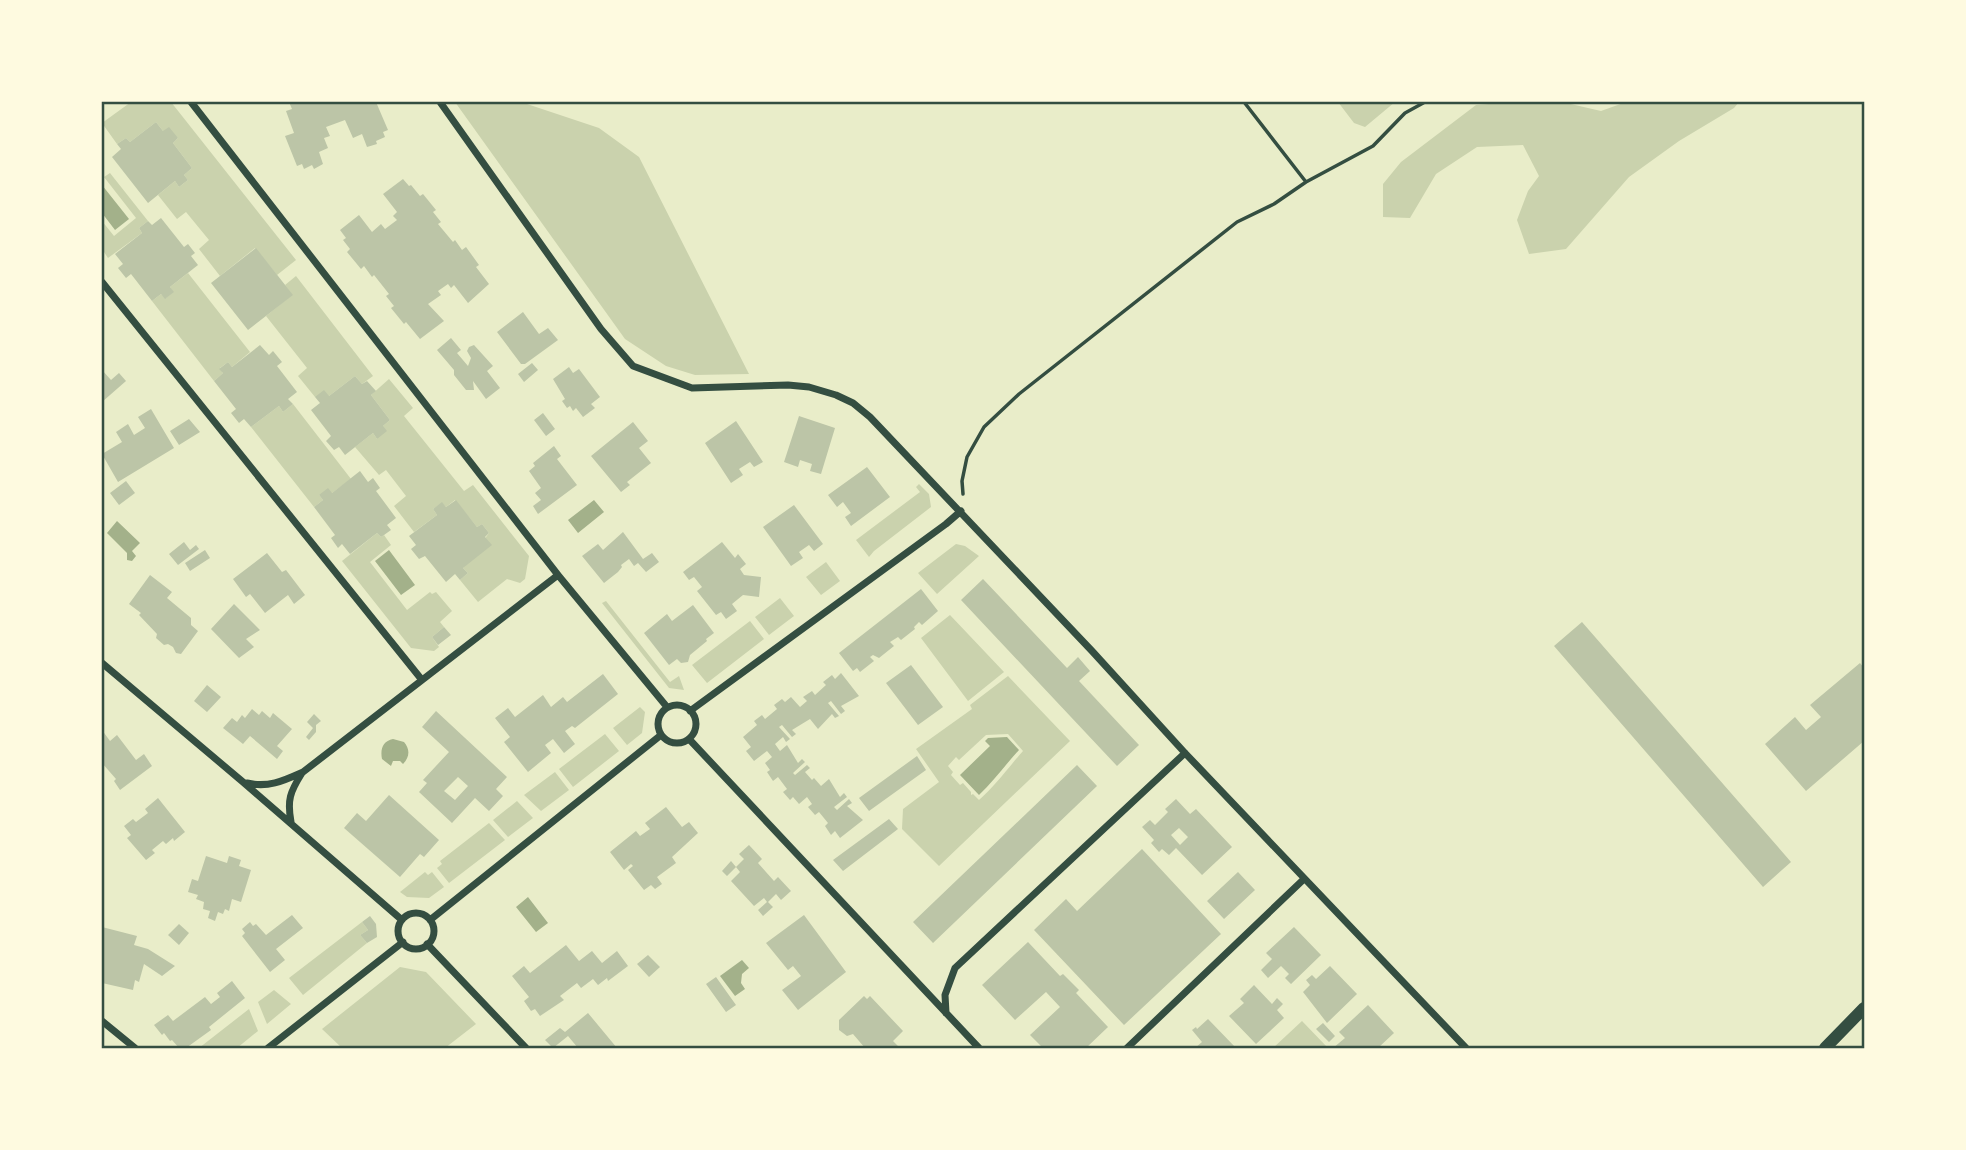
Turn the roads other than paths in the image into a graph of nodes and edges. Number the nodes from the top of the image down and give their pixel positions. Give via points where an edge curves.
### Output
1 (191, 102) edge
2 (440, 102) edge
3 (102, 282) edge
4 (961, 511) junction
5 (558, 575) junction
6 (102, 663) edge
7 (422, 680) junction
8 (667, 707) junction
9 (690, 711) junction
10 (661, 735) junction
11 (689, 738) junction
12 (1185, 753) junction
13 (303, 772) junction
14 (243, 782) junction
15 (290, 822) junction
16 (1304, 879) junction
17 (402, 920) junction
18 (430, 920) junction
19 (403, 942) junction
20 (428, 944) junction
21 (1864, 1008) edge
22 (946, 1013) junction
23 (102, 1021) edge
24 (135, 1048) edge
25 (268, 1048) edge
26 (526, 1048) edge
27 (979, 1048) edge
28 (1127, 1048) edge
29 (1466, 1048) edge
30 (1825, 1048) edge

1 - 5 street
2 - 4 street via 601,330 634,366 692,388 788,385 836,395 870,417
3 - 7 street
4 - 9 street
4 - 12 street
5 - 7 street
5 - 8 street
6 - 14 street
7 - 13 street
8 - 9 street via 679,705
8 - 10 street via 657,723
9 - 11 street via 695,722
10 - 11 street via 677,743
10 - 18 street
11 - 22 street
12 - 16 street
12 - 22 street via 955,968 945,995
13 - 14 street via 263,786
13 - 15 street via 288,804
14 - 15 street
15 - 17 street
16 - 28 street
16 - 29 street
17 - 18 street via 420,913
17 - 19 street via 398,931
18 - 20 street via 434,933
19 - 20 street via 412,948
19 - 25 street
20 - 26 street
21 - 30 street
22 - 27 street
23 - 24 street

